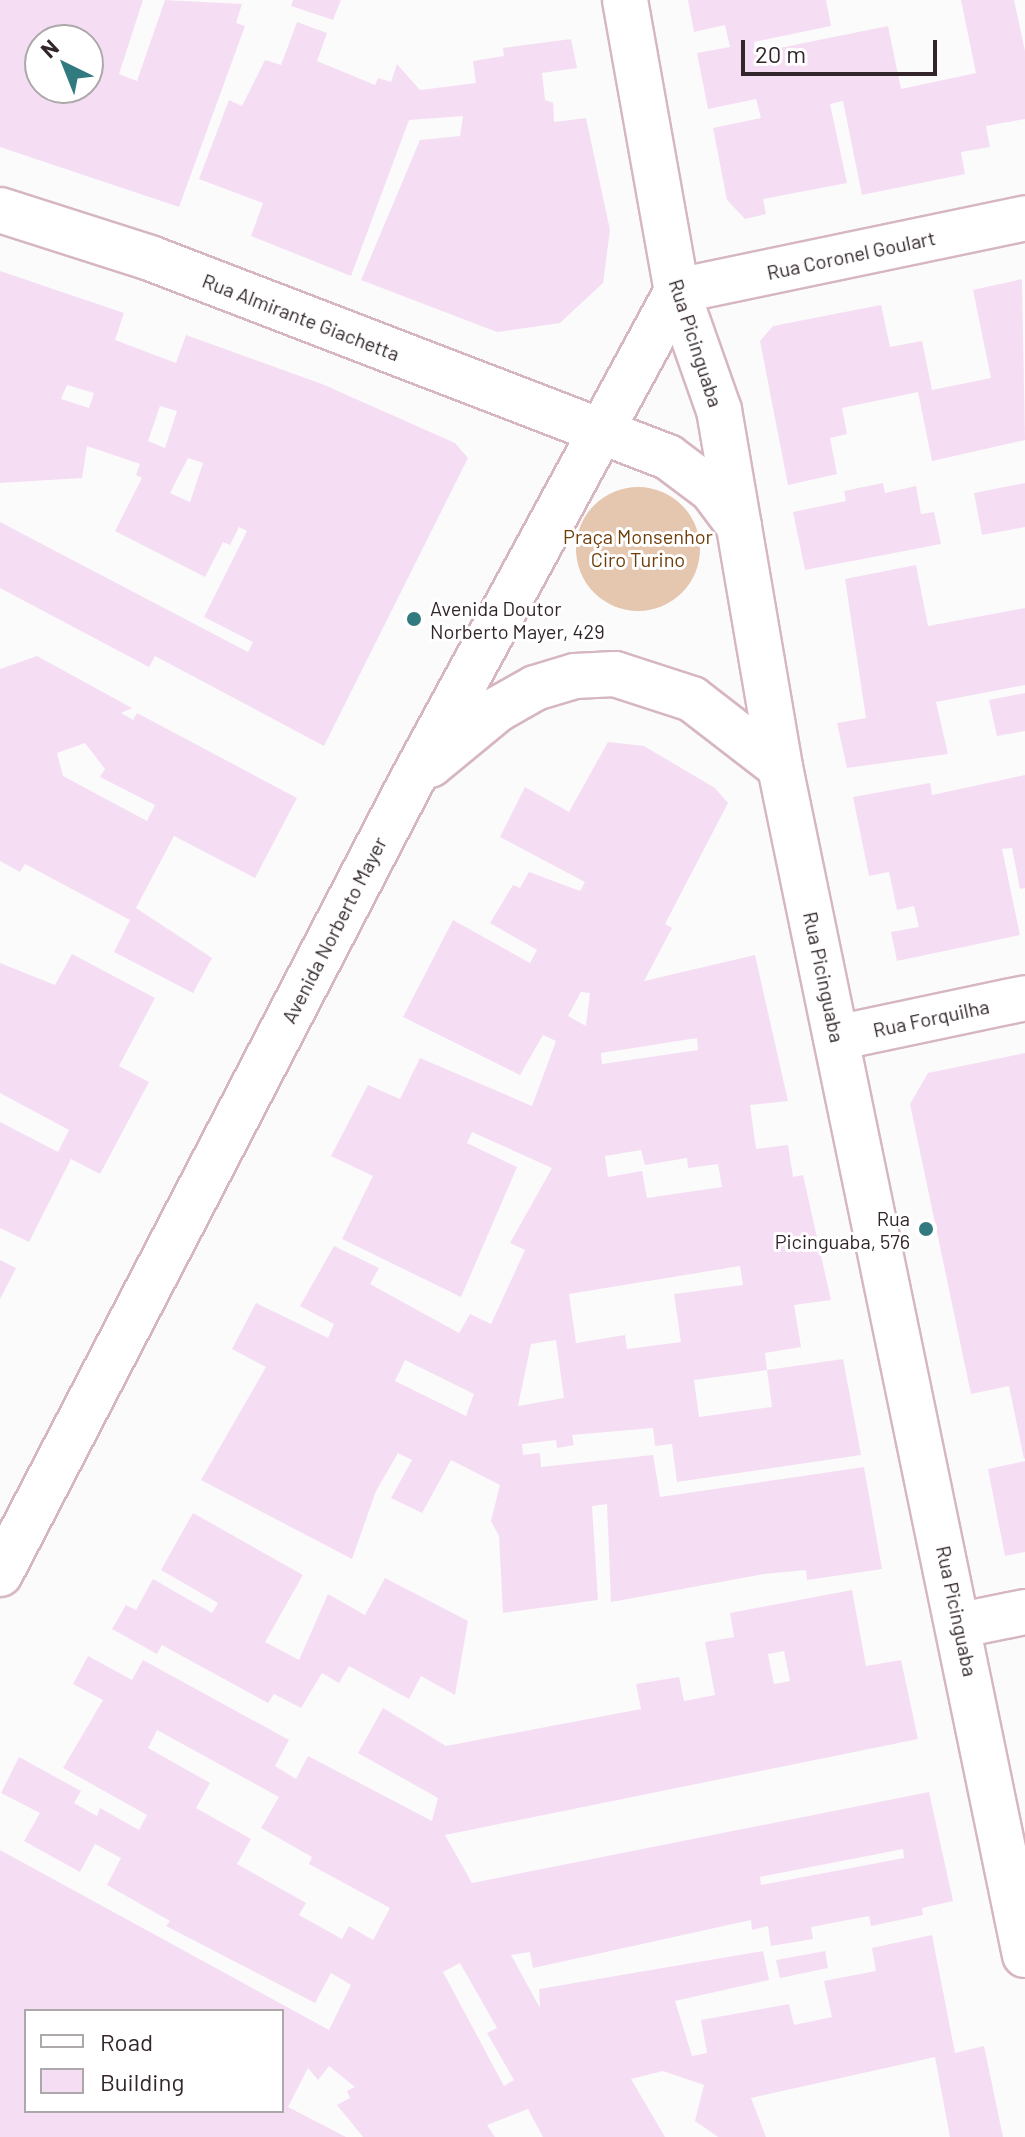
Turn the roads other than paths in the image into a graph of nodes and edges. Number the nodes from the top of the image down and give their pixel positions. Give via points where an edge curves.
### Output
1 (625, 0) edge
2 (0, 210) edge
3 (1025, 218) edge
4 (677, 291) junction
5 (598, 434) junction
6 (739, 526) junction
7 (780, 767) junction
8 (410, 784) junction
9 (1025, 998) edge
10 (836, 1038) junction
11 (0, 1574) edge
12 (1025, 1612) edge
13 (961, 1625) junction
14 (1025, 1955) edge

1 - 4 street, Rua Picinguaba
2 - 5 street, Rua Almirante Giachetta via 150,258
3 - 4 street, Rua Coronel Goulart
4 - 5 street, Avenida Norberto Mayer
4 - 6 street, Rua Picinguaba via 719,410
5 - 6 street via 668,457 712,490
5 - 8 street, Avenida Norberto Mayer
6 - 7 street, Rua Picinguaba
7 - 8 street via 692,699 651,682 588,675 535,688 498,709
7 - 10 street, Rua Picinguaba
8 - 11 street, Avenida Norberto Mayer
9 - 10 street, Rua Forquilha
10 - 13 street, Rua Picinguaba
12 - 13 street
13 - 14 street, Rua Picinguaba

